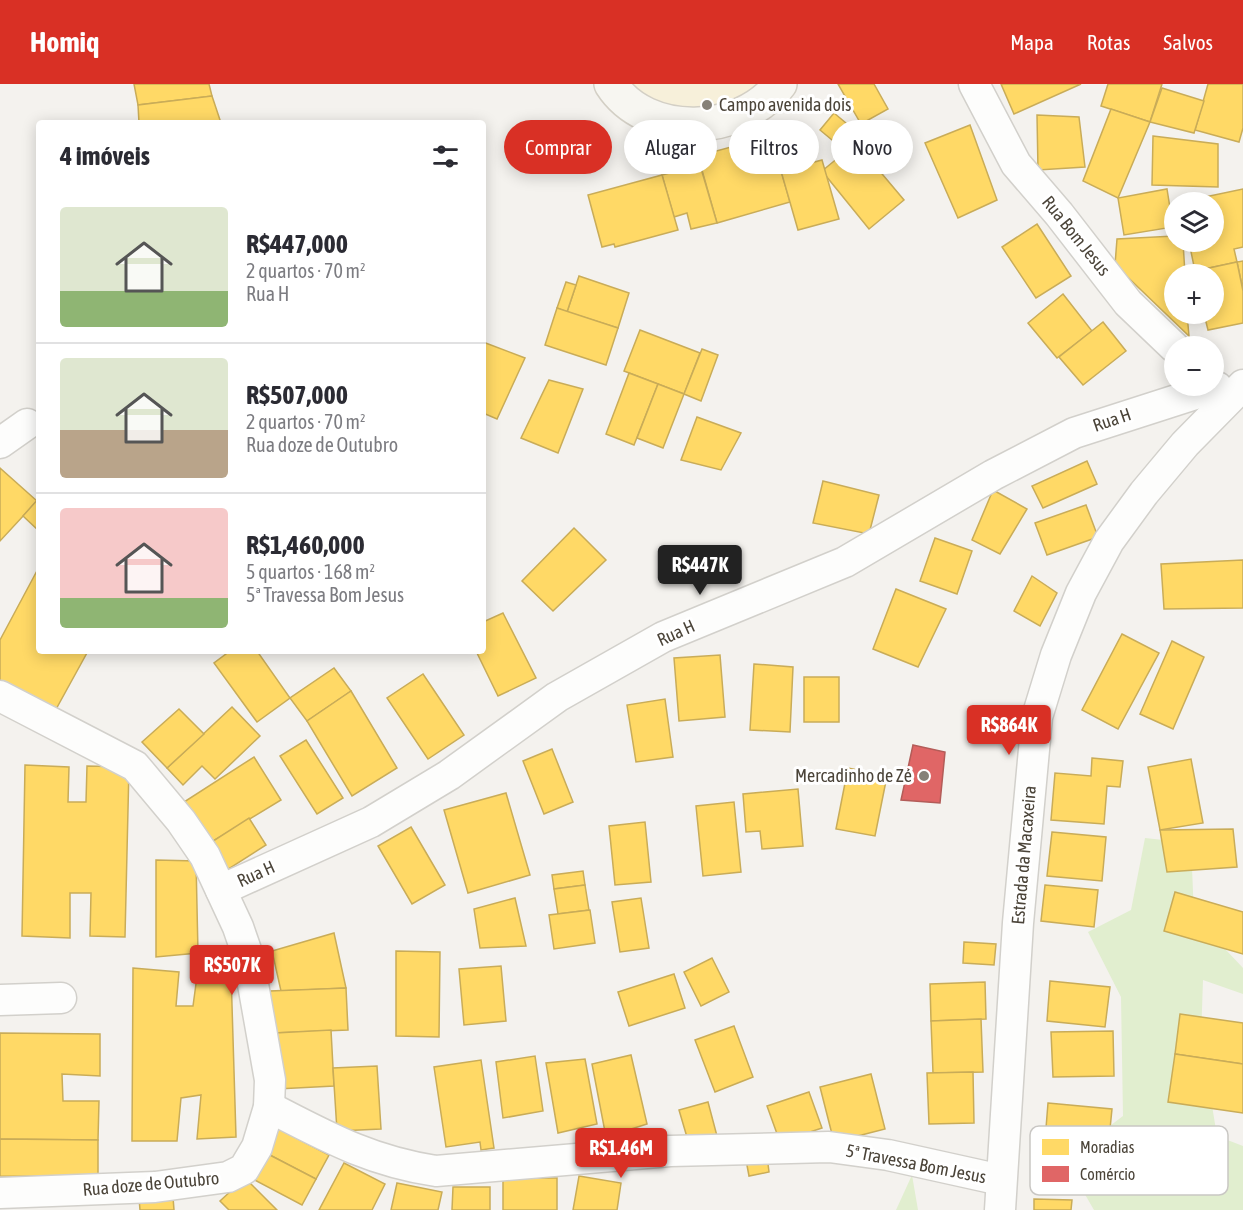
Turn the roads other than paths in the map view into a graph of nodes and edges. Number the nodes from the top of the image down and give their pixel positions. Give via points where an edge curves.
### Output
1 (610, 84) edge
2 (780, 84) edge
3 (974, 84) edge
4 (1164, 337) edge
5 (1226, 388) edge
6 (27, 424) dead end
7 (0, 443) edge
8 (0, 696) edge
9 (221, 890) junction
10 (61, 998) dead end
11 (0, 1000) edge
12 (269, 1107) junction
13 (1001, 1180) junction
14 (0, 1193) edge
15 (1000, 1210) edge

1 - 2 street via 618,96 645,115 677,124 715,122 743,113 774,93
3 - 4 street, Rua Bom Jesus via 1016,165 1128,303
5 - 9 street, Rua H via 1074,433 993,475 845,562 663,637 557,697 448,775 371,822
5 - 13 street, Estrada da Macaxeira via 1109,541 1081,593 1037,717 1018,911
6 - 7 street
8 - 9 street, Rua doze de Outubro via 135,766 181,821 205,856
9 - 12 street, Rua doze de Outubro via 248,956 270,1080
10 - 11 street
12 - 13 street, 5ª Travessa Bom Jesus via 348,1148 398,1165 436,1171 670,1151 829,1147 888,1155
12 - 14 street, Rua doze de Outubro via 251,1160 244,1169 228,1177 155,1187
13 - 15 street, Estrada da Macaxeira

